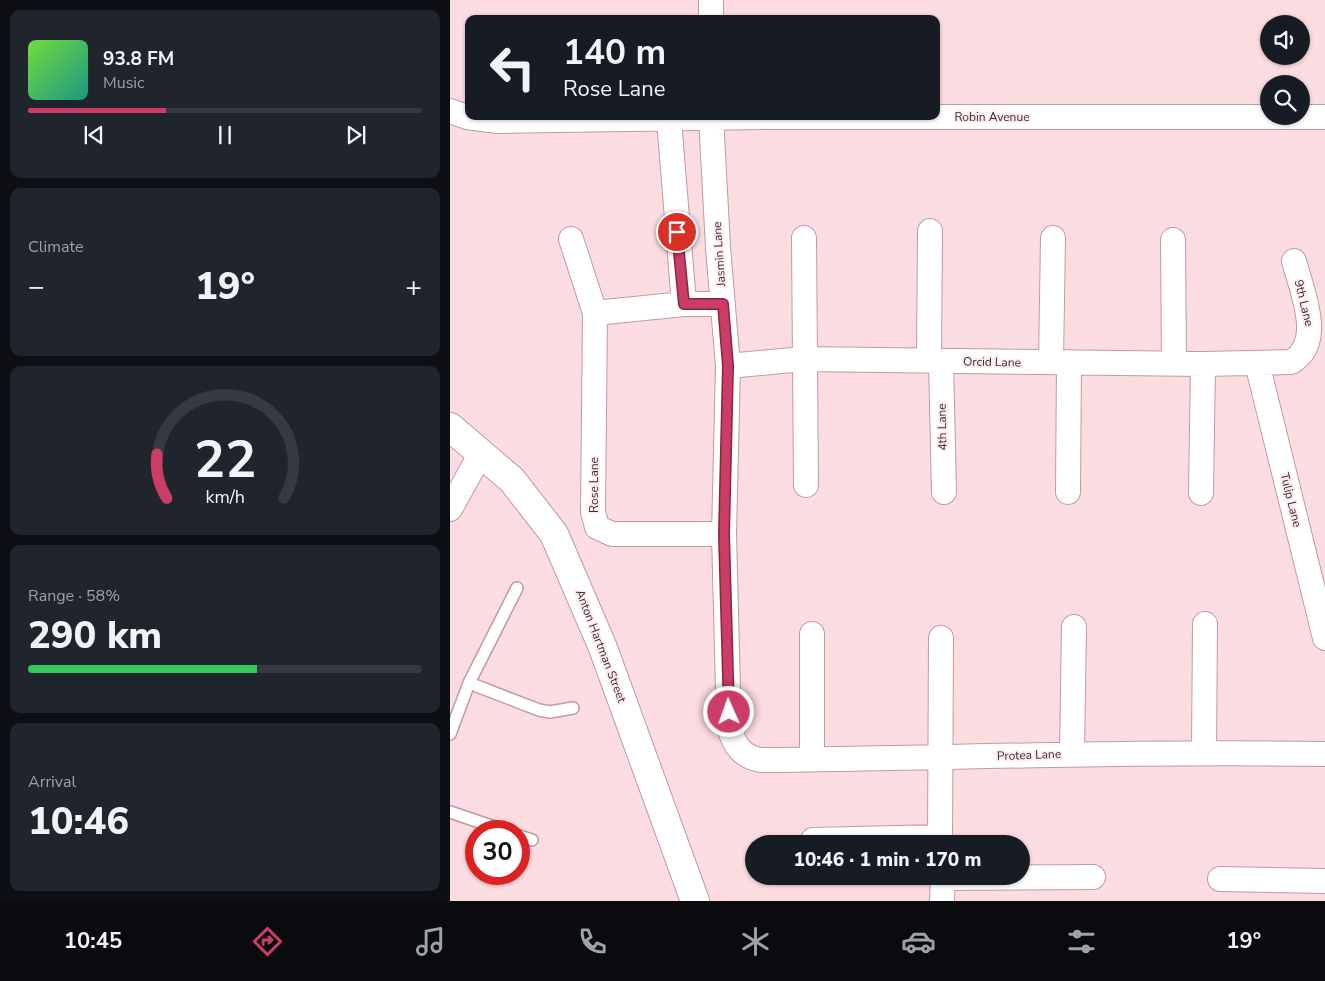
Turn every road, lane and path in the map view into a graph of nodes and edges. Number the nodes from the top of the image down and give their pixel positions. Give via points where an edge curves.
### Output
1 (711, 0) edge
2 (711, 15) edge
3 (450, 111) edge
4 (465, 115) edge
5 (940, 117) edge
6 (1325, 117) edge
7 (492, 120) edge
8 (669, 120) joint
9 (711, 120) edge
10 (930, 231) dead end
11 (804, 238) dead end
12 (1053, 238) dead end
13 (571, 239) dead end
14 (1173, 240) dead end
15 (1294, 261) dead end
16 (684, 304) junction
17 (723, 304) junction
18 (595, 313) junction
19 (804, 359) junction
20 (935, 361) junction
21 (1060, 362) junction
22 (1174, 363) junction
23 (1257, 363) junction
24 (1203, 364) junction
25 (728, 366) junction
26 (450, 427) edge
27 (480, 455) junction
28 (806, 485) dead end
29 (944, 492) dead end
30 (1068, 492) dead end
31 (1201, 493) dead end
32 (450, 509) edge
33 (724, 534) junction
34 (517, 588) dead end
35 (1205, 624) dead end
36 (1074, 627) dead end
37 (812, 634) dead end
38 (941, 638) dead end
39 (1325, 638) edge
40 (469, 684) junction
41 (573, 708) dead end
42 (450, 734) edge
43 (737, 747) joint
44 (1204, 752) junction
45 (1072, 753) junction
46 (1325, 754) edge
47 (942, 758) junction
48 (812, 759) junction
49 (450, 812) edge
50 (474, 820) edge
51 (939, 835) edge
52 (1093, 877) dead end
53 (1220, 879) dead end
54 (1030, 880) edge
55 (1325, 881) edge
56 (695, 901) edge

1 - 2 street
3 - 4 street, Robin Avenue
5 - 6 street, Robin Avenue
7 - 8 street, Robin Avenue
8 - 16 street
9 - 17 street, Jasmin Lane
10 - 20 street, 4th Lane
11 - 19 street
12 - 21 street
13 - 18 street, Rose Lane
14 - 22 street
15 - 23 street, 9th Lane via 1312,328 1311,341 1301,357 1291,362
16 - 17 street
16 - 18 street
17 - 25 street, Jasmin Lane
18 - 33 street, Rose Lane via 593,512 598,527 612,534
19 - 20 street, Orcid Lane
19 - 25 street, Orcid Lane
19 - 28 street
20 - 21 street, Orcid Lane
20 - 29 street, 4th Lane
21 - 22 street, Orcid Lane
21 - 30 street
22 - 24 street, Orcid Lane
23 - 24 street, Orcid Lane
23 - 39 street, Tulip Lane
24 - 31 street
25 - 33 street, Jasmin Lane
26 - 27 street, Anton Hartman Street
27 - 32 street
27 - 56 street, Anton Hartman Street via 512,480 554,534 565,556
33 - 43 street, Jasmin Lane via 729,727
34 - 40 lane
35 - 44 street
36 - 45 street
37 - 48 street
38 - 47 street
40 - 41 lane via 538,710 550,712
40 - 42 lane
43 - 48 street, Protea Lane via 754,759
44 - 45 street, Protea Lane
44 - 46 street, Protea Lane
45 - 47 street, Protea Lane
47 - 48 street, Protea Lane
47 - 51 street
49 - 50 lane
52 - 54 street
53 - 55 street

